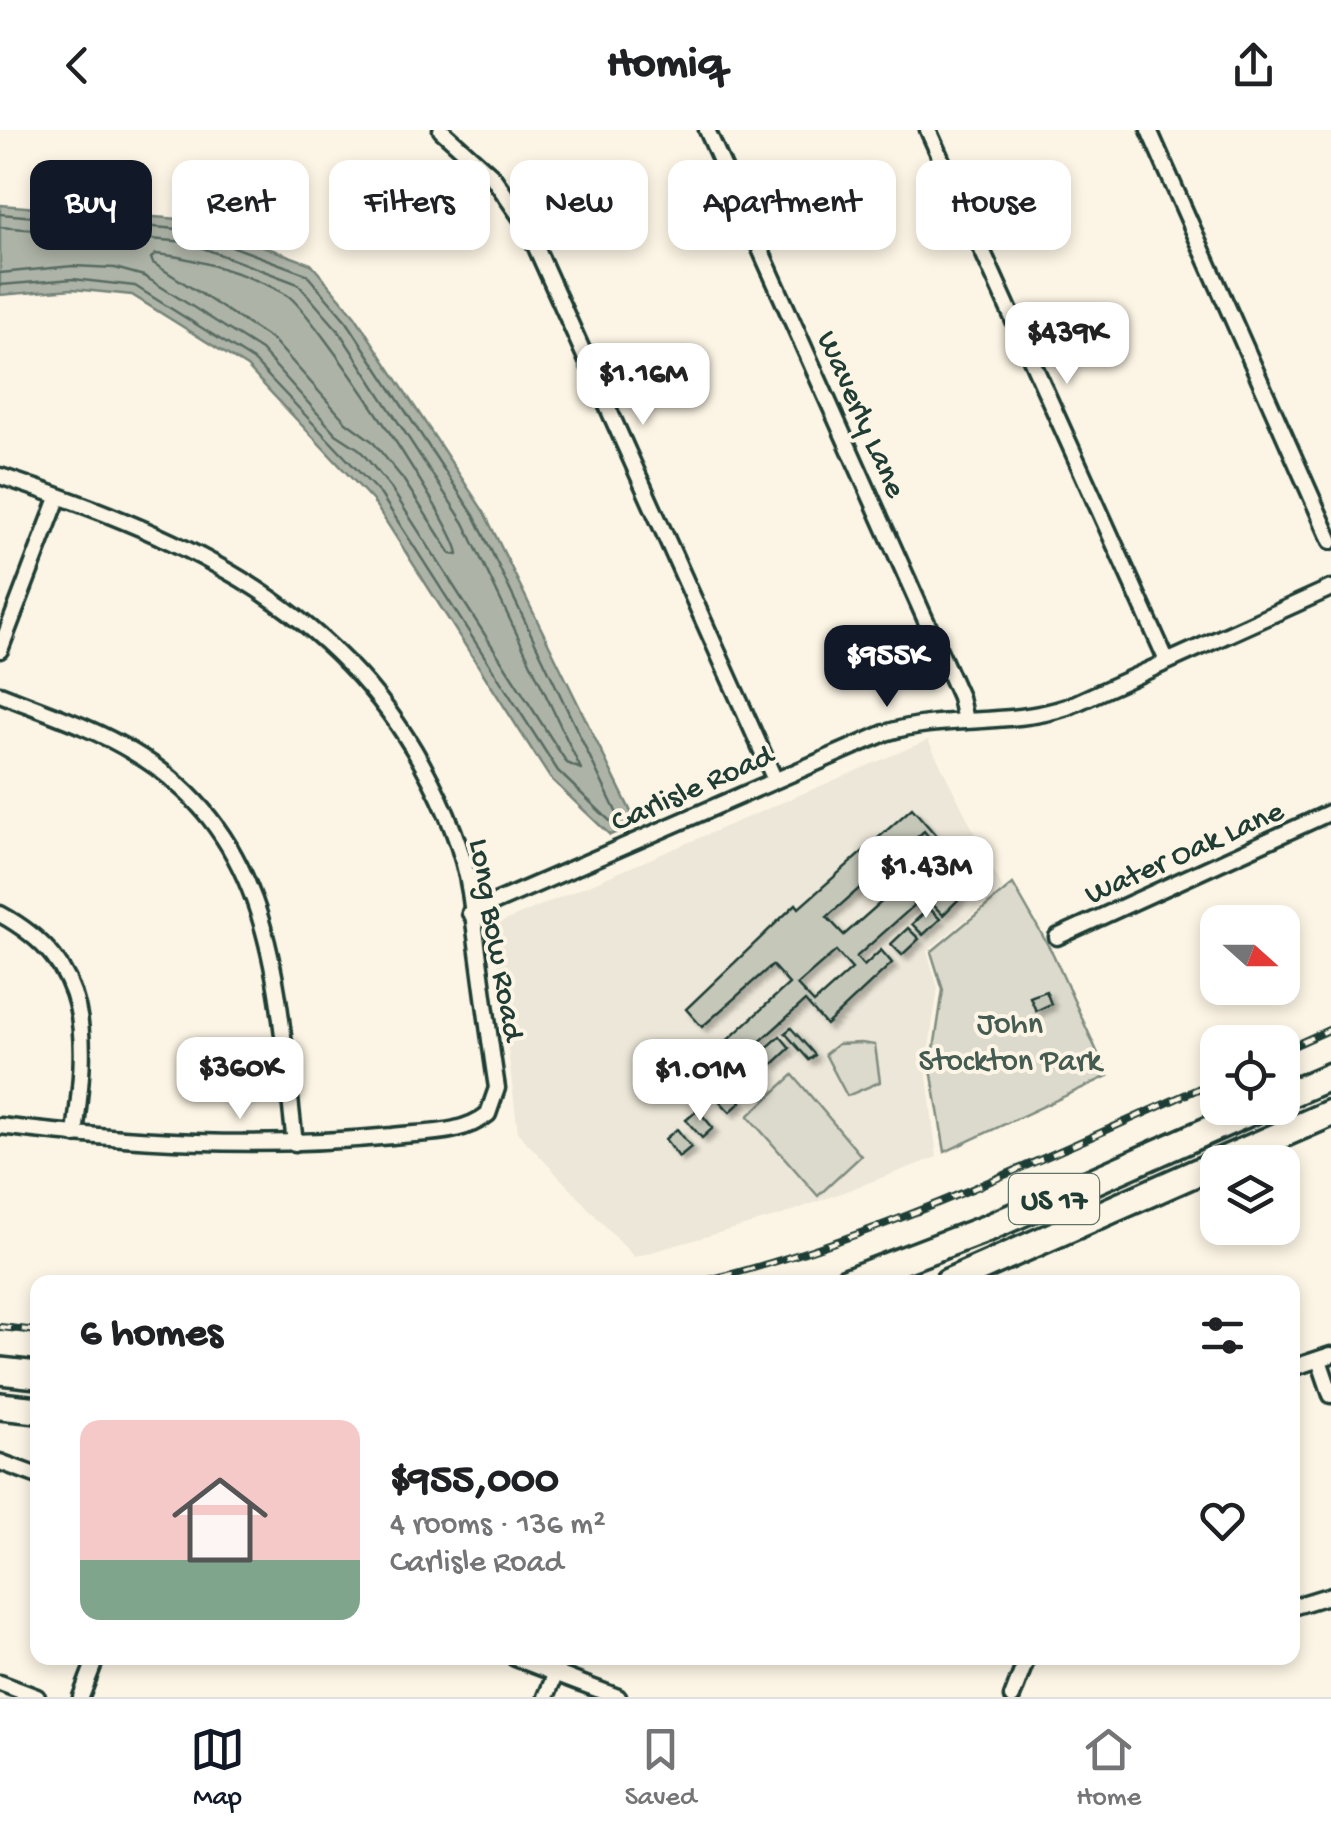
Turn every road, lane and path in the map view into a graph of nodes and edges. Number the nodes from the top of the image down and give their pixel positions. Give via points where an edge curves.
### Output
1 (441, 130) edge
2 (708, 130) edge
3 (928, 130) edge
4 (1148, 130) edge
5 (0, 476) edge
6 (58, 498) junction
7 (1331, 541) edge
8 (1331, 588) edge
9 (0, 650) edge
10 (1167, 661) junction
11 (0, 694) edge
12 (965, 721) junction
13 (774, 778) junction
14 (1331, 812) edge
15 (470, 913) junction
16 (0, 914) edge
17 (1057, 937) dead end
18 (1331, 1076) edge
19 (1300, 1089) edge
20 (1331, 1113) edge
21 (1221, 1125) edge
22 (0, 1126) edge
23 (75, 1135) junction
24 (295, 1143) junction
25 (1259, 1145) edge
26 (1200, 1171) edge
27 (864, 1275) edge
28 (964, 1275) edge
29 (1325, 1358) edge
30 (1300, 1366) edge
31 (0, 1371) edge
32 (30, 1374) edge
33 (1331, 1395) edge
34 (0, 1406) edge
35 (30, 1409) edge
36 (0, 1462) edge
37 (30, 1473) edge
38 (1331, 1595) edge
39 (1300, 1605) edge
40 (93, 1665) edge
41 (534, 1665) edge
42 (559, 1665) edge
43 (1024, 1665) edge
44 (556, 1673) junction
45 (0, 1683) edge
46 (37, 1697) edge
47 (81, 1697) edge
48 (546, 1697) edge
49 (618, 1697) edge
50 (1012, 1697) edge

1 - 13 street via 492,176 526,225
2 - 12 street, Waverly Lane via 960,696
3 - 10 street
4 - 7 street
5 - 6 street, Long Bow Road
6 - 9 street
6 - 15 street, Long Bow Road via 228,569 336,648 402,727 432,780 470,892
8 - 10 street, Carlisle Road
10 - 12 street, Carlisle Road via 1037,717
11 - 24 street via 137,754 200,807 229,845 267,933
12 - 13 street, Carlisle Road via 915,724
13 - 15 street, Carlisle Road
14 - 17 street, Water Oak Lane
15 - 24 street, Long Bow Road via 497,1088 488,1114 463,1128
16 - 23 street via 39,940 80,1010 85,1044
18 - 19 highway
20 - 25 highway, US 17
21 - 27 highway, US 17
22 - 23 street
23 - 24 street
26 - 28 highway, US 17
29 - 30 street
29 - 33 street
31 - 32 highway
34 - 35 highway
36 - 37 street
38 - 39 street
40 - 47 street
41 - 44 street
42 - 44 street
43 - 50 street
44 - 48 street
44 - 49 street
45 - 46 street

